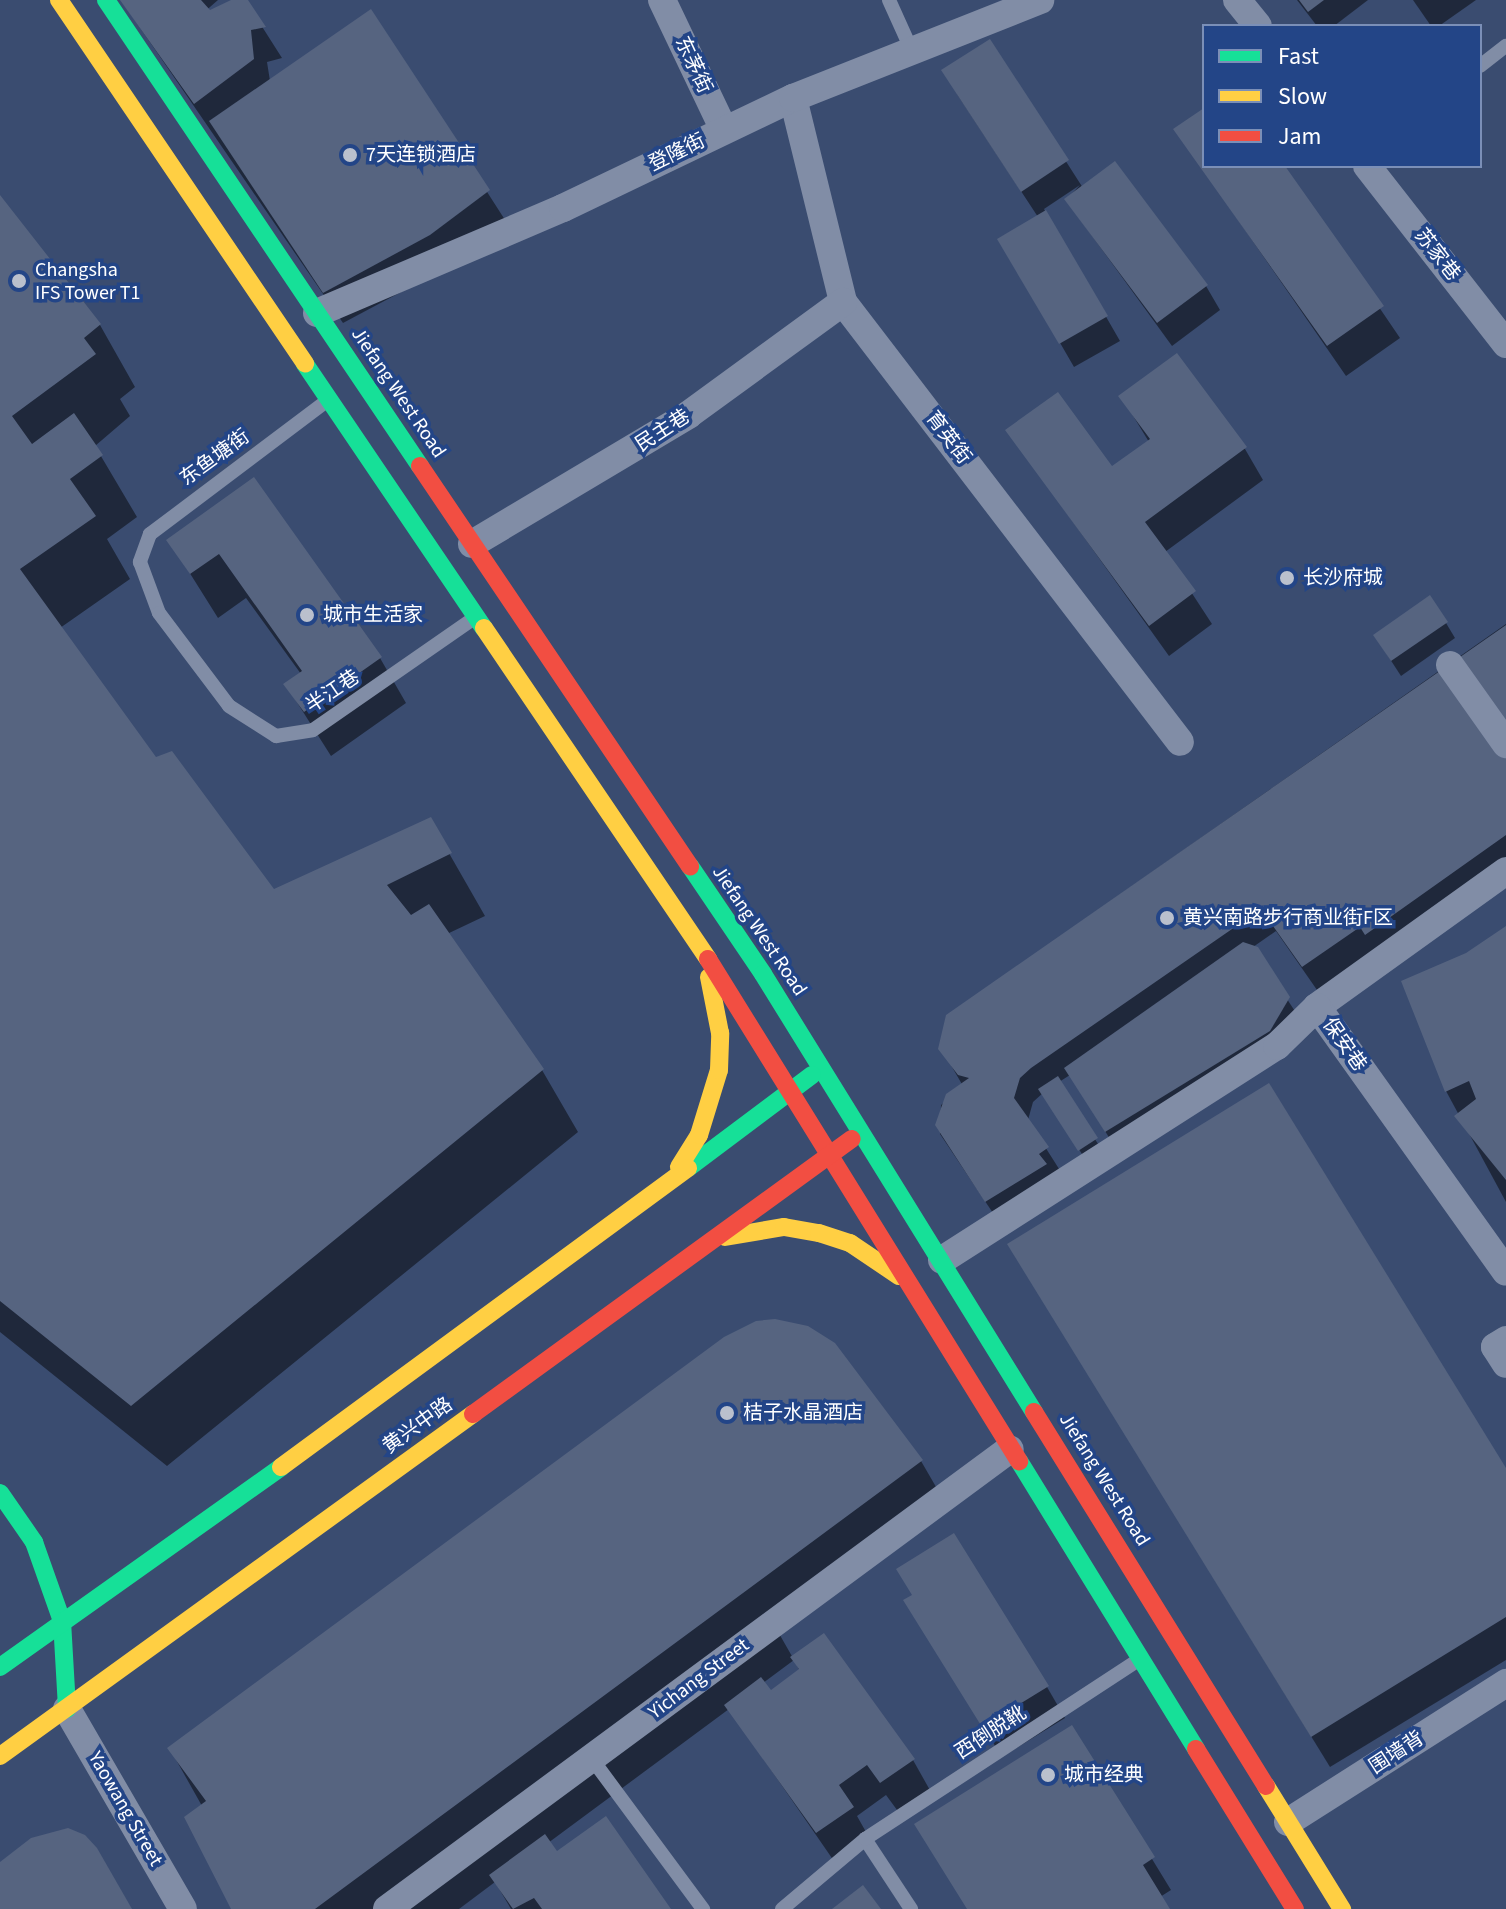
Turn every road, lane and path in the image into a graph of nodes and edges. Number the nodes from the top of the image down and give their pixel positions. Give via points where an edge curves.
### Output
1 (59, 0) edge
2 (106, 0) edge
3 (662, 0) edge
4 (889, 0) edge
5 (1040, 0) edge
6 (1237, 0) edge
7 (1256, 24) edge
8 (1506, 46) edge
9 (912, 51) junction
10 (1482, 64) edge
11 (793, 98) junction
12 (724, 130) junction
13 (1369, 168) edge
14 (843, 302) junction
15 (317, 313) junction
16 (1506, 344) edge
17 (331, 399) junction
18 (472, 544) junction
19 (140, 562) joint
20 (475, 618) junction
21 (1450, 665) dead end
22 (1180, 742) dead end
23 (1506, 744) edge
24 (1506, 871) edge
25 (696, 943) junction
26 (1317, 1007) junction
27 (821, 1068) junction
28 (791, 1090) junction
29 (861, 1132) junction
30 (830, 1154) junction
31 (664, 1185) junction
32 (702, 1246) junction
33 (942, 1260) junction
34 (1506, 1272) edge
35 (914, 1289) junction
36 (1010, 1449) junction
37 (0, 1493) edge
38 (62, 1621) junction
39 (1139, 1659) junction
40 (0, 1667) edge
41 (1506, 1683) edge
42 (67, 1709) junction
43 (0, 1756) edge
44 (592, 1759) junction
45 (1288, 1822) junction
46 (865, 1839) junction
47 (183, 1909) edge
48 (387, 1909) edge
49 (703, 1909) edge
50 (782, 1909) edge
51 (911, 1909) edge
52 (1295, 1909) edge
53 (1342, 1909) edge

1 - 17 main road
2 - 15 main road, Jiefang West Road
3 - 12 street, 东茅街
4 - 9 lane
5 - 9 street, 登隆街
6 - 7 street
8 - 10 lane
9 - 11 street, 登隆街
11 - 12 street, 登隆街
11 - 14 street, 育英街
12 - 15 street, 登隆街 via 563,208
13 - 16 street, 苏家巷
14 - 18 street, 民主巷 via 688,415
14 - 22 street, 育英街
15 - 18 main road, Jiefang West Road
17 - 19 lane, 东鱼塘街 via 164,520 146,541
17 - 20 main road
18 - 27 main road, Jiefang West Road
19 - 20 lane, 半江巷 via 159,613 229,706 276,736 313,730
20 - 25 main road
21 - 23 street
24 - 26 street, 保安巷
25 - 28 main road
25 - 31 main road via 716,1002 719,1070 699,1135
26 - 33 street via 1277,1046
26 - 34 street, 保安巷
27 - 28 main road
27 - 29 main road, Jiefang West Road
28 - 30 main road
28 - 31 main road
29 - 30 main road, 黄兴中路
29 - 33 main road, Jiefang West Road
30 - 32 main road, 黄兴中路
30 - 35 main road
31 - 38 main road via 443,1351
32 - 35 main road via 757,1228 819,1233 879,1259
32 - 42 main road, 黄兴中路
33 - 45 main road, Jiefang West Road
35 - 36 main road
36 - 39 main road
36 - 44 street, Yichang Street
37 - 38 main road via 34,1542
38 - 40 main road
38 - 42 main road
39 - 46 lane, 西倒脱靴
39 - 52 main road
41 - 45 street, 围墙背
42 - 43 main road, 黄兴中路
42 - 47 street, Yaowang Street
44 - 48 street, Yichang Street
44 - 49 lane
45 - 53 main road, Jiefang West Road
46 - 50 lane, 西倒脱靴
46 - 51 lane

